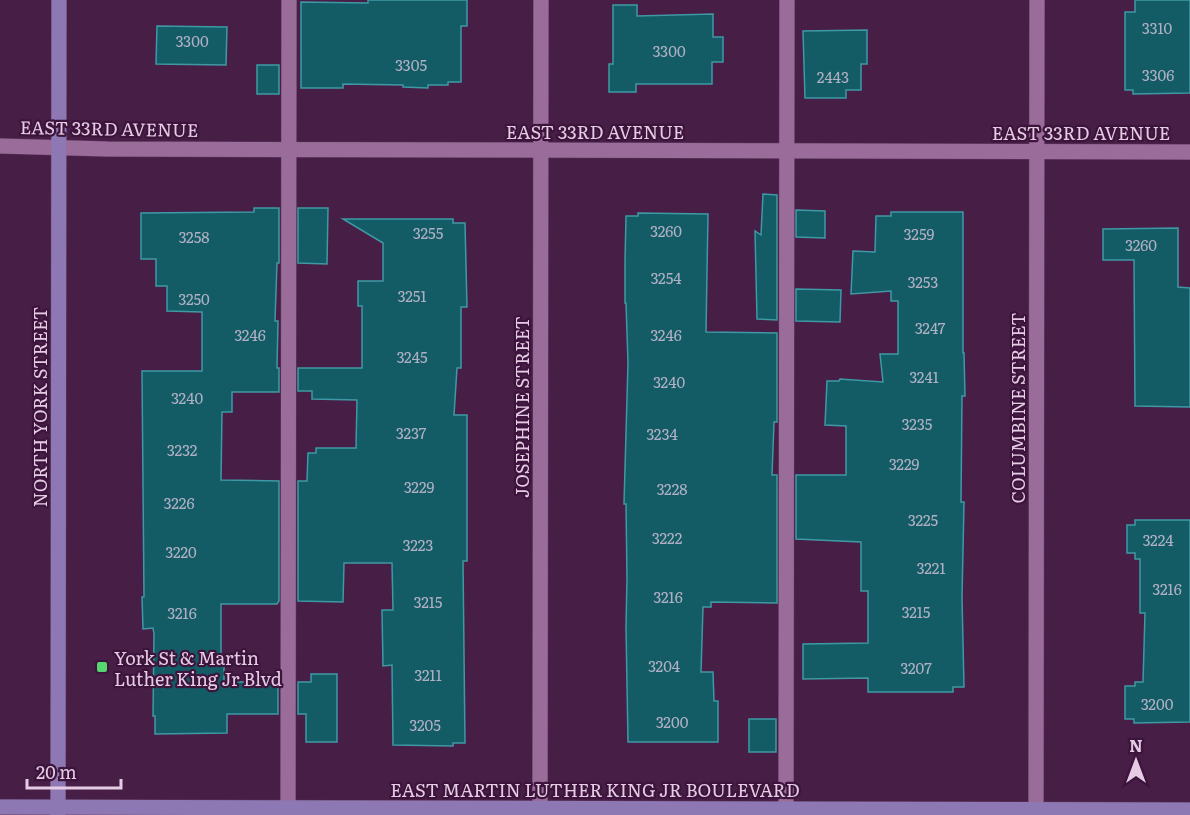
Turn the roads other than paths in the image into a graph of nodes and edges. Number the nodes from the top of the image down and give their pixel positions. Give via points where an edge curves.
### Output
1 (59, 0) edge
2 (289, 0) edge
3 (541, 0) edge
4 (787, 0) edge
5 (1037, 0) edge
6 (0, 146) edge
7 (58, 147) junction
8 (289, 149) junction
9 (540, 151) junction
10 (786, 151) junction
11 (1036, 152) junction
12 (1190, 152) edge
13 (0, 807) edge
14 (1190, 810) edge
15 (58, 811) edge
16 (288, 811) edge
17 (540, 812) edge
18 (786, 812) edge
19 (1036, 812) edge

1 - 7 main road, NORTH YORK STREET
2 - 8 street
3 - 9 street, JOSEPHINE STREET
4 - 10 street
5 - 11 street, COLUMBINE STREET
6 - 7 street, EAST 33RD AVENUE
7 - 8 street, EAST 33RD AVENUE
7 - 15 main road, NORTH YORK STREET
8 - 9 street, EAST 33RD AVENUE
8 - 16 street
9 - 10 street, EAST 33RD AVENUE
9 - 17 street, JOSEPHINE STREET
10 - 11 street, EAST 33RD AVENUE
10 - 18 street
11 - 12 street, EAST 33RD AVENUE
11 - 19 street, COLUMBINE STREET
13 - 15 main road, EAST MARTIN LUTHER KING JR BOULEVARD
14 - 19 main road, EAST MARTIN LUTHER KING JR BOULEVARD
15 - 16 main road, EAST MARTIN LUTHER KING JR BOULEVARD
16 - 17 main road, EAST MARTIN LUTHER KING JR BOULEVARD
17 - 18 main road, EAST MARTIN LUTHER KING JR BOULEVARD
18 - 19 main road, EAST MARTIN LUTHER KING JR BOULEVARD

